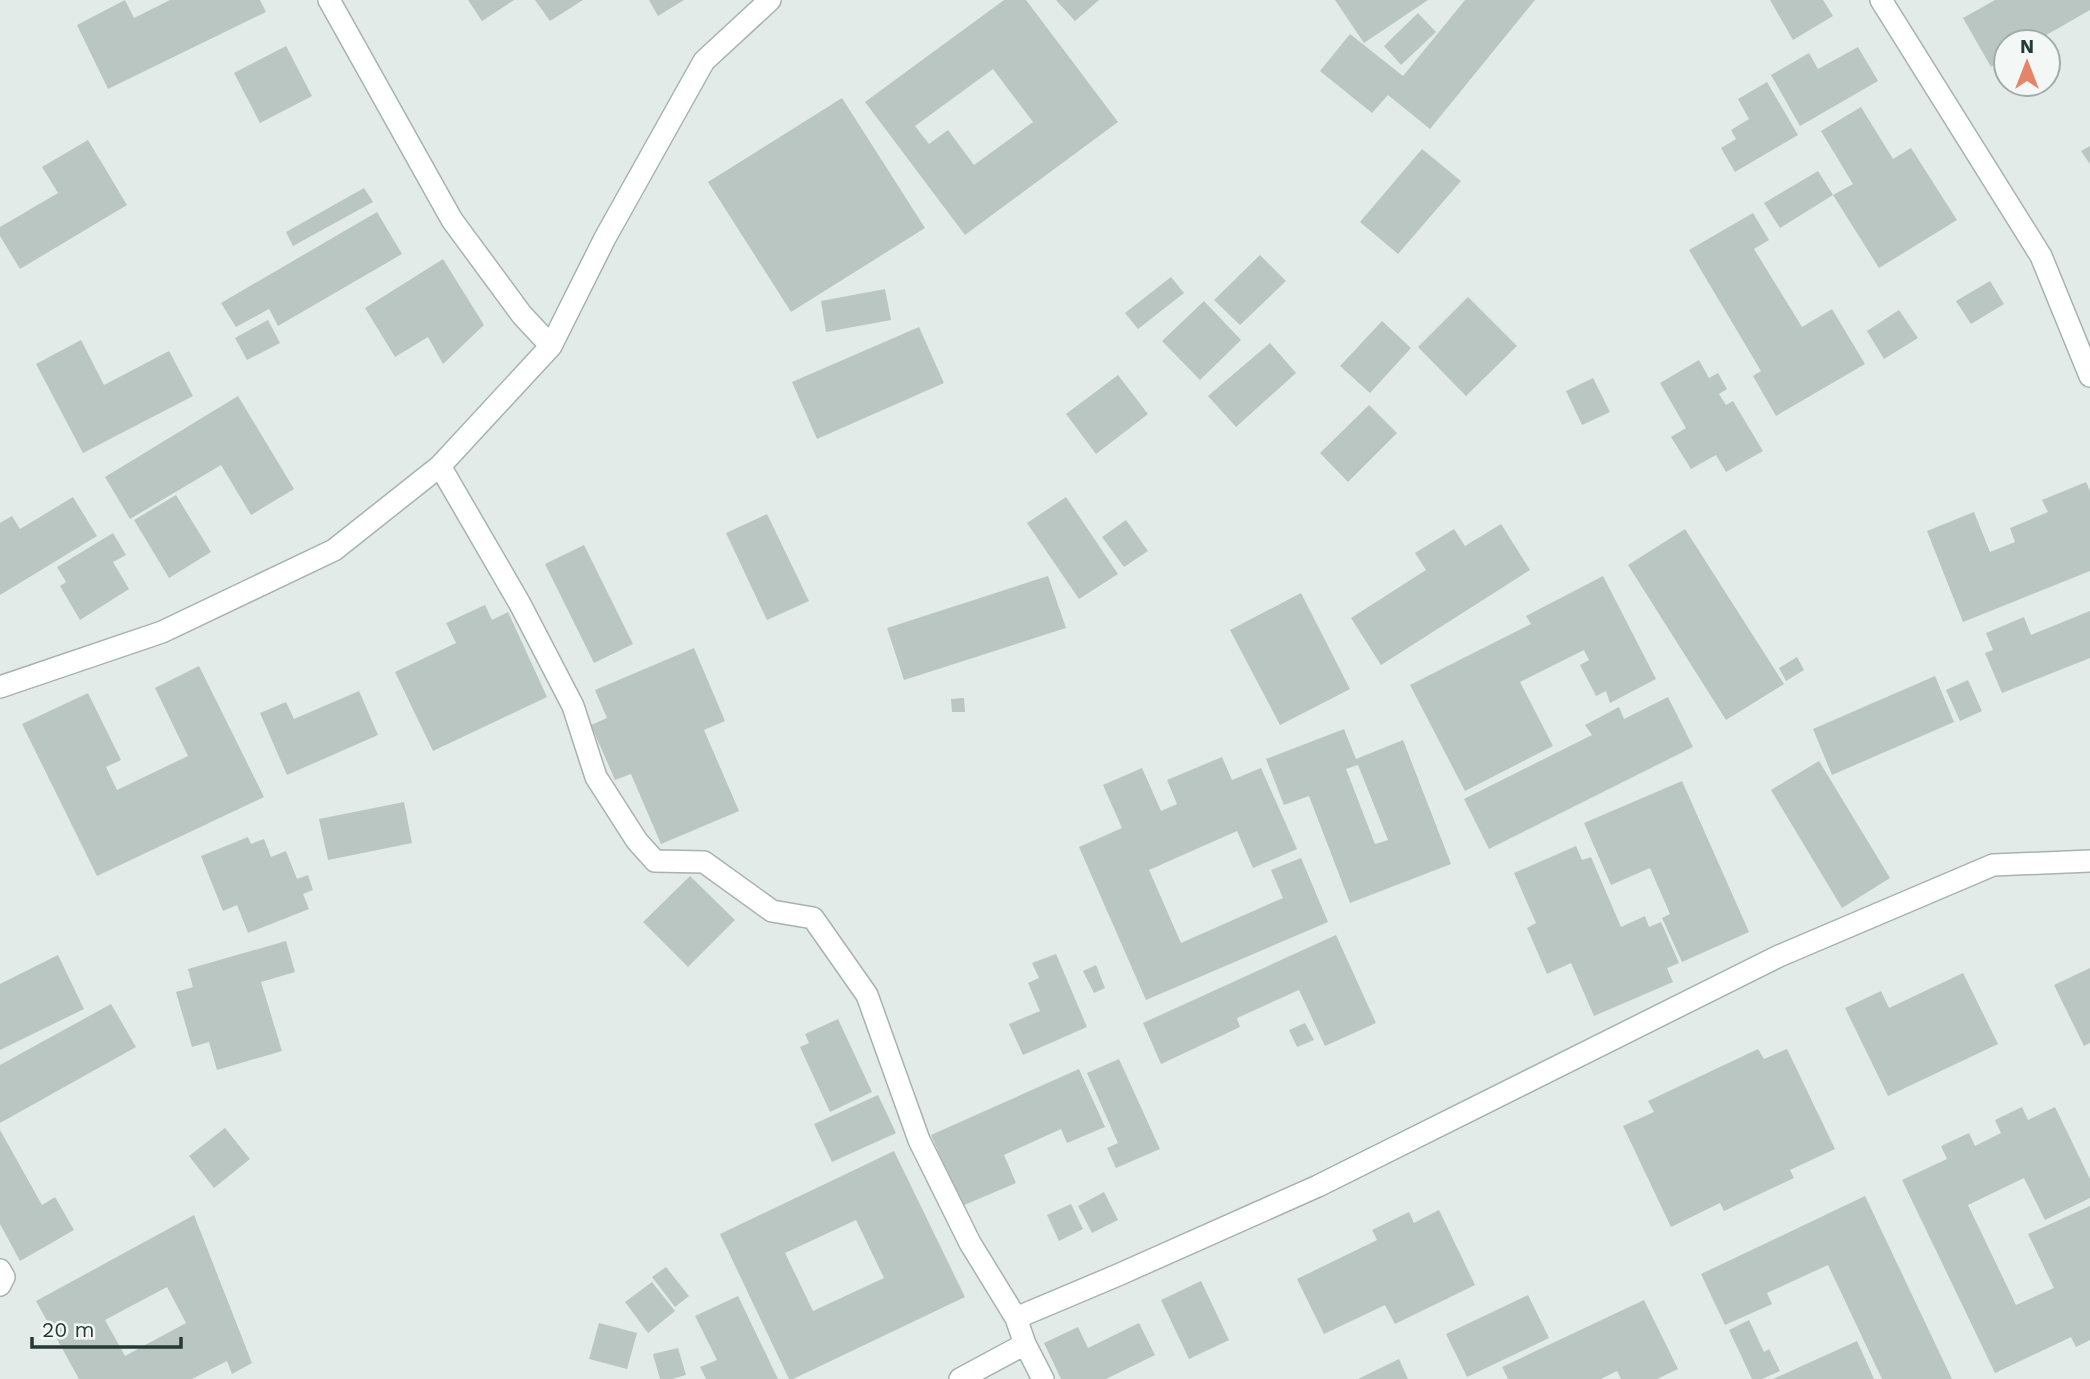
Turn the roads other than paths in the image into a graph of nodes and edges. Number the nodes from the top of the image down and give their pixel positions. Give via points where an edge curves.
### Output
1 (329, 0) edge
2 (770, 0) edge
3 (1881, 0) edge
4 (551, 346) junction
5 (2090, 376) edge
6 (440, 466) junction
7 (0, 687) edge
8 (2090, 861) edge
9 (0, 1270) edge
10 (0, 1285) edge
11 (1016, 1318) junction
12 (1025, 1344) junction
13 (960, 1379) edge
14 (1043, 1379) edge

1 - 4 street via 452,220 522,315
2 - 4 street via 704,61 605,238
3 - 5 street via 2041,256
4 - 6 street
6 - 7 street via 334,550 162,632
6 - 11 street via 520,604 573,706 596,777 637,841 655,861 704,862 772,911 813,918 867,995 919,1140 970,1243
8 - 11 street via 1993,865 1779,956 1318,1186
9 - 10 street via 4,1277
11 - 12 street
12 - 13 street
12 - 14 street

